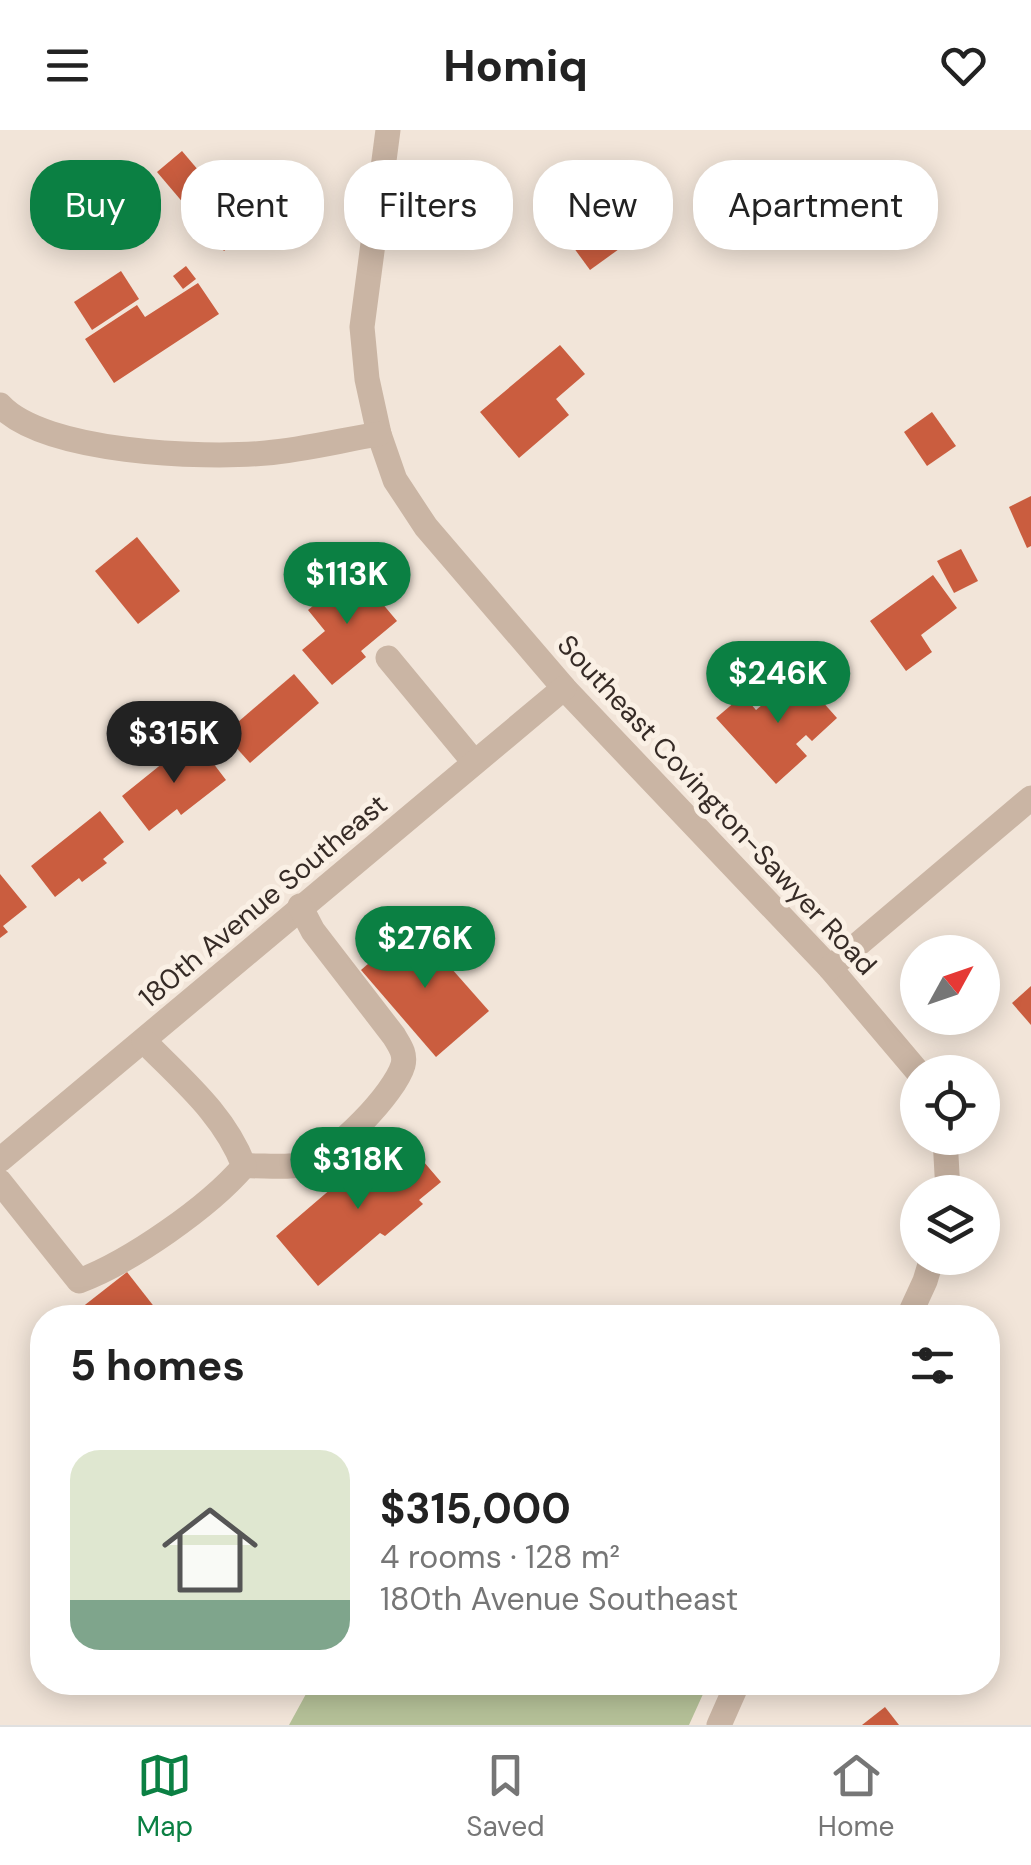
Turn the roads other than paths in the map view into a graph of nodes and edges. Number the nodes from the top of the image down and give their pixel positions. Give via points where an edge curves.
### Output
1 (388, 130) edge
2 (3, 414) edge
3 (379, 434) junction
4 (388, 658) dead end
5 (564, 688) junction
6 (474, 762) junction
7 (1031, 798) edge
8 (300, 906) junction
9 (830, 968) junction
10 (144, 1042) junction
11 (904, 1055) edge
12 (0, 1160) edge
13 (244, 1166) junction
14 (0, 1182) edge
15 (927, 1275) edge
16 (914, 1305) edge
17 (732, 1695) edge
18 (718, 1725) edge

1 - 3 street, Southeast Covington-Sawyer Road via 362,326
2 - 3 street via 80,444 183,452 265,453
3 - 5 street, Southeast Covington-Sawyer Road via 395,480 426,527
4 - 6 street
5 - 6 street, 180th Avenue Southeast
5 - 9 street, Southeast Covington-Sawyer Road
6 - 8 street, 180th Avenue Southeast
7 - 9 street
8 - 10 street, 180th Avenue Southeast
8 - 13 street via 394,1036 404,1053 402,1065 388,1094 356,1129 308,1163
9 - 11 street, Southeast Covington-Sawyer Road
10 - 12 street, 180th Avenue Southeast
10 - 13 street via 203,1100 233,1138
13 - 14 street via 185,1218 80,1281
15 - 16 street
17 - 18 street

